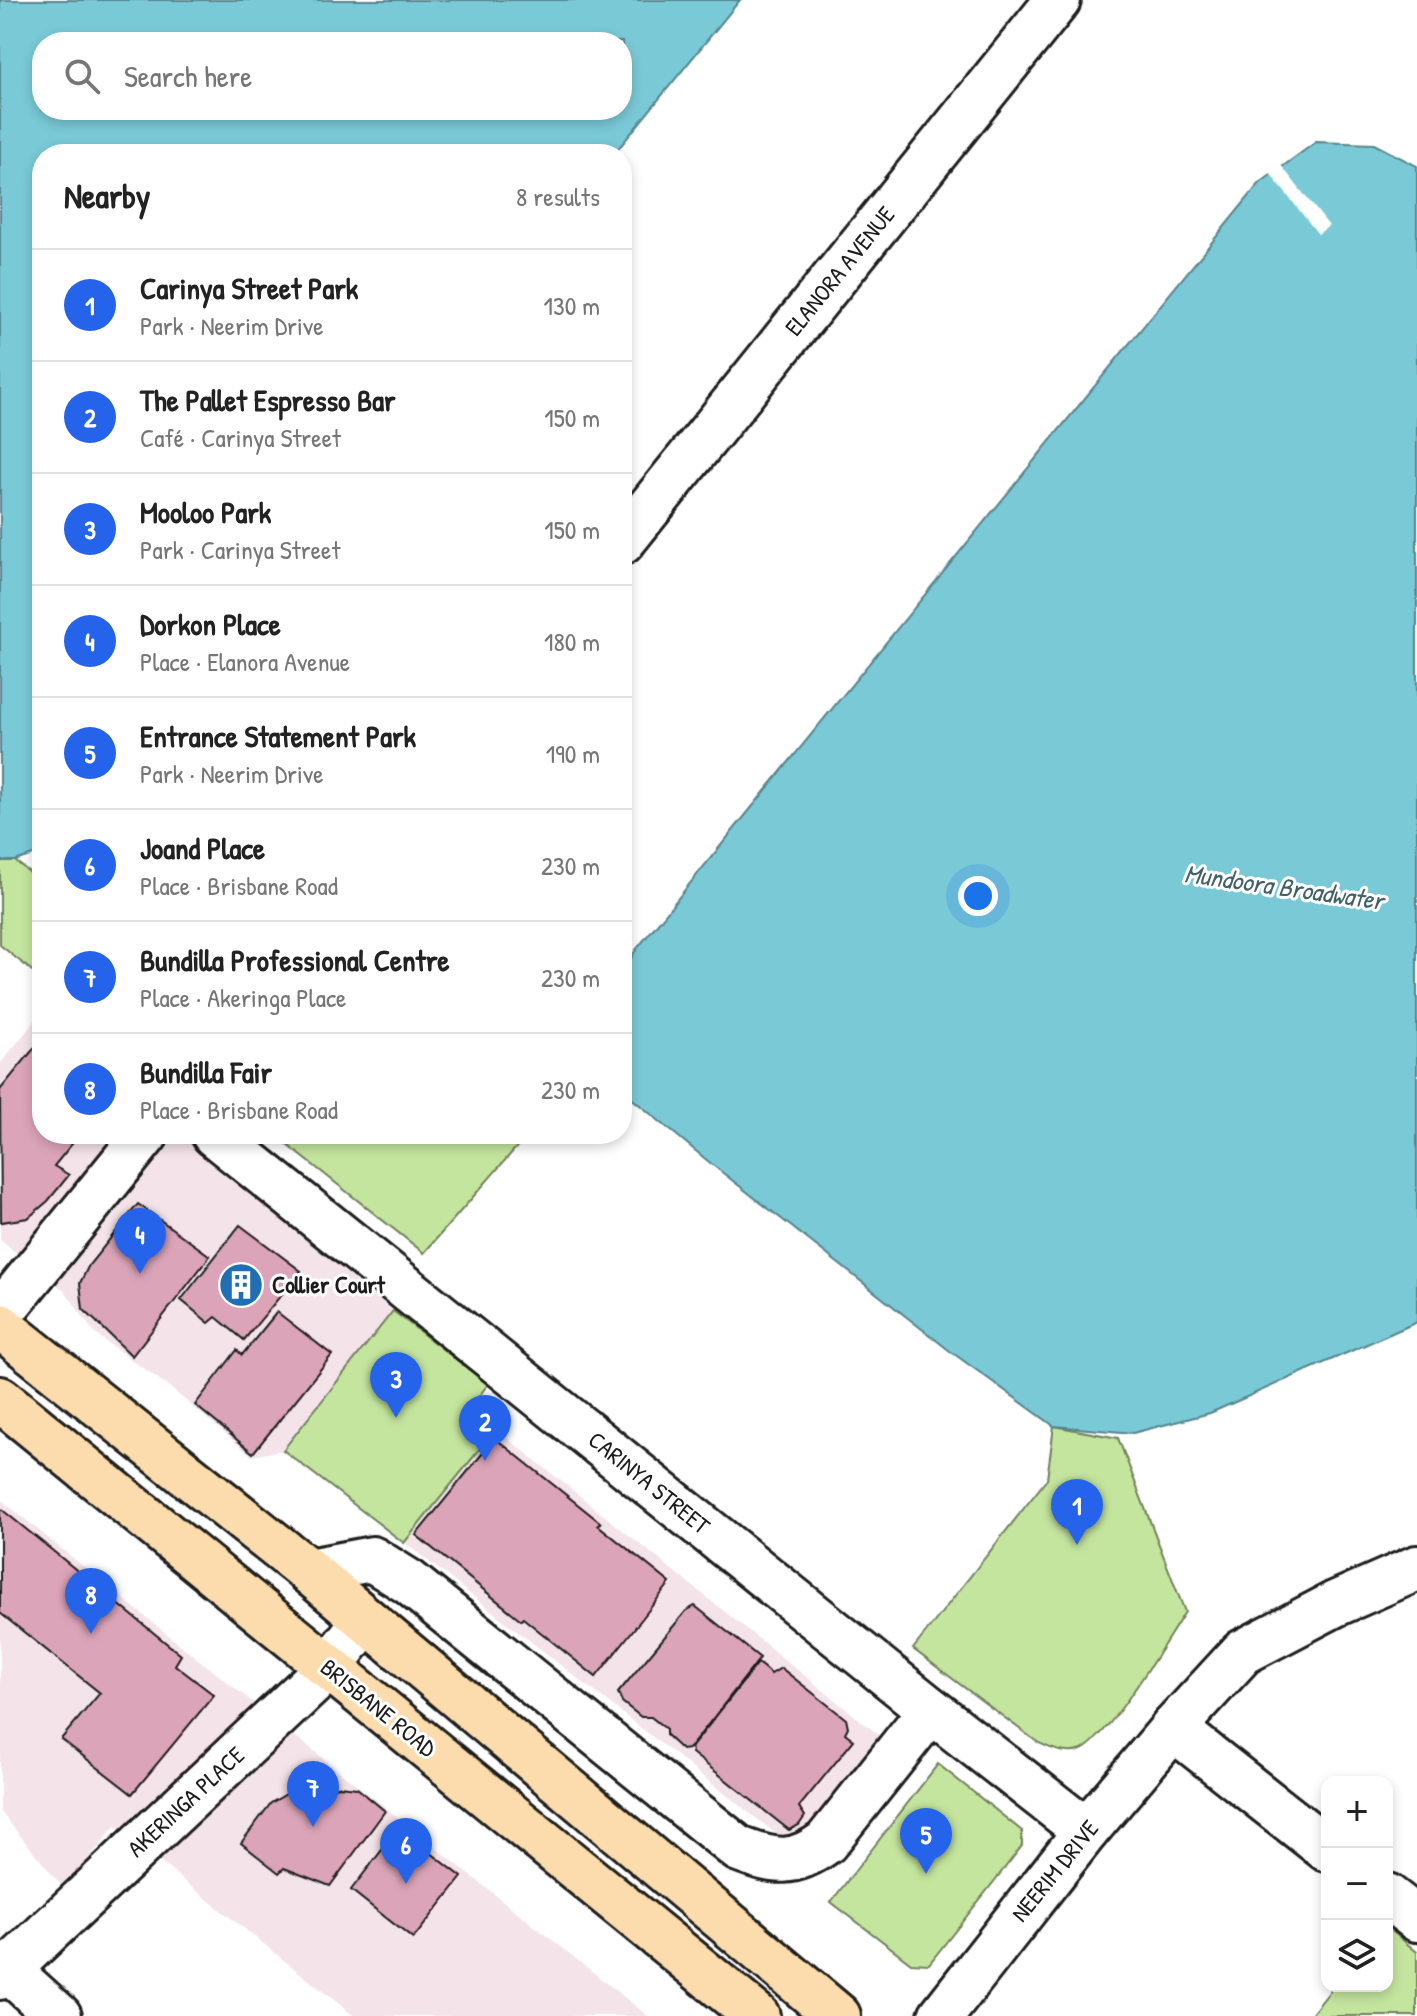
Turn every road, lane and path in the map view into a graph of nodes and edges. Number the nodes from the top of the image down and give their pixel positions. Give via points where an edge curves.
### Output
1 (1058, 0) edge
2 (632, 530) edge
3 (138, 1144) edge
4 (226, 1144) edge
5 (0, 1314) edge
6 (0, 1326) edge
7 (0, 1399) edge
8 (1417, 1568) edge
9 (308, 1571) junction
10 (365, 1620) junction
11 (329, 1667) junction
12 (931, 1710) junction
13 (1173, 1728) junction
14 (1086, 1831) junction
15 (1326, 1848) edge
16 (1393, 1901) edge
17 (1417, 1919) edge
18 (4, 1974) edge
19 (59, 2016) edge
20 (757, 2016) edge
21 (838, 2016) edge
22 (941, 2016) edge

1 - 2 street, ELANORA AVENUE
3 - 5 street
4 - 12 street, CARINYA STREET
6 - 9 main road
7 - 11 main road, BRISBANE ROAD
8 - 13 street, NEERIM DRIVE via 1243,1652
9 - 10 main road
9 - 12 street via 372,1559 409,1582 739,1849 762,1858 807,1856 826,1842
10 - 11 street, AKERINGA PLACE
10 - 21 main road
11 - 18 street, AKERINGA PLACE
11 - 20 main road, BRISBANE ROAD
12 - 14 street, CARINYA STREET
13 - 14 street, NEERIM DRIVE
13 - 15 street
14 - 22 street, NEERIM DRIVE
16 - 17 street
18 - 19 street

